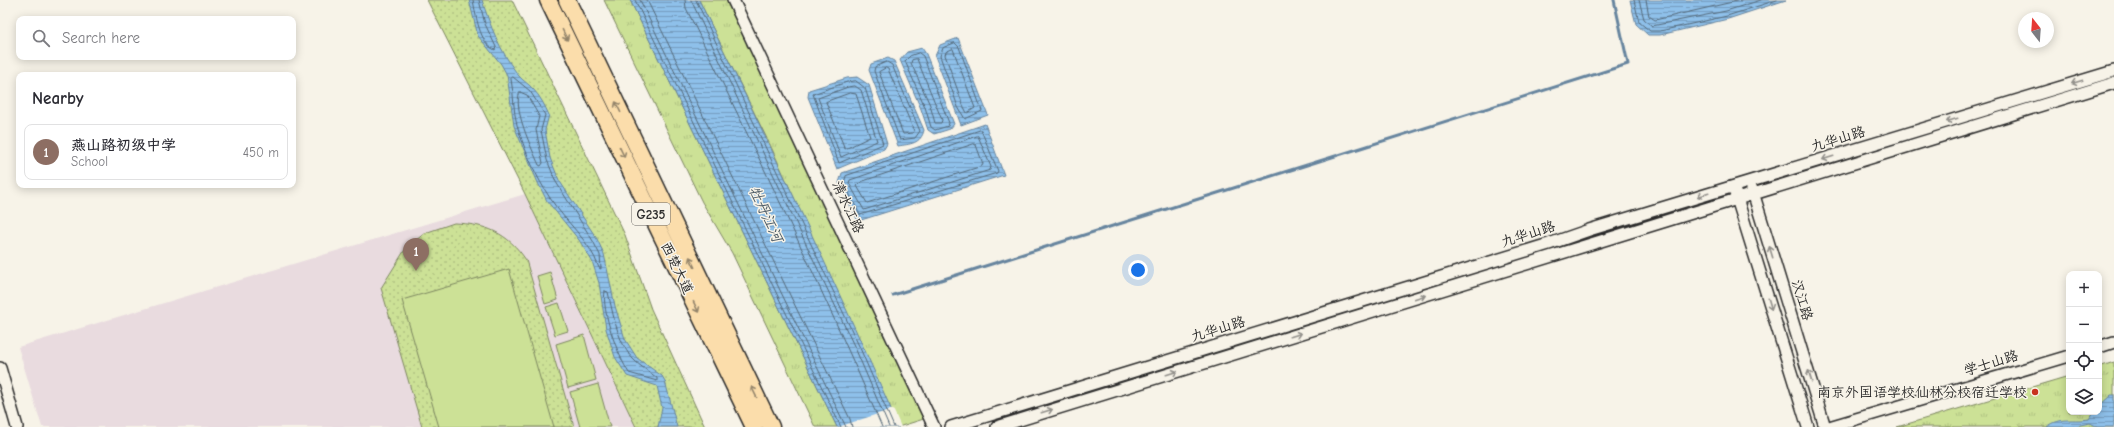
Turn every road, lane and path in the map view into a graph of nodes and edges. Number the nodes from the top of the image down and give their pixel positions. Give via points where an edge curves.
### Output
1 (548, 0) edge
2 (567, 0) edge
3 (733, 0) edge
4 (2114, 71) edge
5 (2114, 83) edge
6 (1749, 182) junction
7 (1734, 186) junction
8 (1753, 194) junction
9 (1737, 199) junction
10 (2114, 342) edge
11 (2102, 346) edge
12 (2066, 357) edge
13 (0, 368) edge
14 (17, 427) edge
15 (754, 427) edge
16 (771, 427) edge
17 (934, 427) edge
18 (951, 427) edge
19 (997, 427) edge
20 (1808, 427) edge
21 (1825, 427) edge
22 (1829, 427) edge

1 -> 15 highway, 西楚大道 / G235
16 -> 2 highway, 西楚大道 / G235
3 - 17 street, 清水江路
4 -> 6 street, 九华山路
5 - 8 street, 九华山路
6 - 7 street, 九华山路
6 - 8 street, 汉江路
7 - 9 street
7 -> 18 street, 九华山路
8 - 9 street, 九华山路
21 -> 8 street, 汉江路
19 -> 9 street, 九华山路
9 -> 20 street
10 - 11 street
12 - 22 street, 学士山路
13 - 14 street

